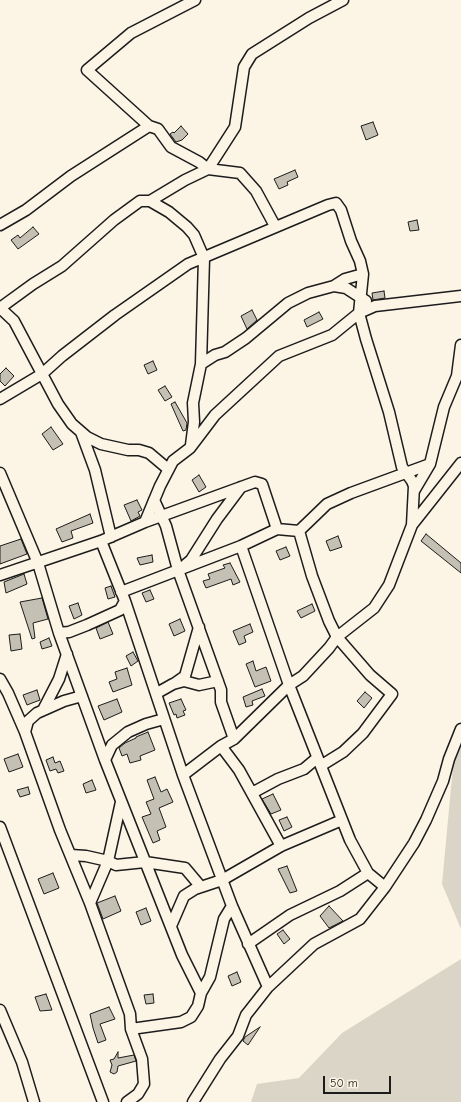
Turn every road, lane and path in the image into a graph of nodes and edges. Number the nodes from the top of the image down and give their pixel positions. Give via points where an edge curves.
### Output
1 (194, 0) edge
2 (343, 0) edge
3 (149, 126) junction
4 (208, 169) junction
5 (150, 201) junction
6 (0, 225) edge
7 (275, 226) junction
8 (204, 258) junction
9 (363, 274) junction
10 (334, 286) junction
11 (461, 296) edge
12 (361, 299) junction
13 (375, 306) junction
14 (0, 308) edge
15 (359, 313) junction
16 (461, 345) edge
17 (201, 364) junction
18 (42, 374) junction
19 (0, 399) edge
20 (80, 431) junction
21 (190, 448) junction
22 (461, 463) edge
23 (430, 464) junction
24 (168, 469) junction
25 (0, 473) edge
26 (405, 473) junction
27 (241, 487) junction
28 (414, 493) junction
29 (154, 500) junction
30 (162, 516) junction
31 (145, 522) junction
32 (412, 525) junction
33 (277, 529) junction
34 (299, 531) junction
35 (106, 539) junction
36 (241, 546) junction
37 (38, 563) junction
38 (178, 570) junction
39 (0, 575) edge
40 (123, 597) junction
41 (199, 627) junction
42 (59, 633) junction
43 (337, 637) junction
44 (67, 654) junction
45 (0, 679) edge
46 (218, 681) junction
47 (174, 684) junction
48 (289, 685) junction
49 (157, 693) junction
50 (82, 696) junction
51 (43, 710) junction
52 (164, 719) junction
53 (461, 729) edge
54 (25, 732) junction
55 (234, 738) junction
56 (221, 746) junction
57 (105, 760) junction
58 (319, 762) junction
59 (183, 774) junction
60 (252, 793) junction
61 (121, 801) junction
62 (342, 820) junction
63 (0, 827) edge
64 (281, 846) junction
65 (71, 855) junction
66 (108, 861) junction
67 (145, 862) junction
68 (368, 873) junction
69 (222, 880) junction
70 (200, 887) junction
71 (385, 887) junction
72 (90, 903) junction
73 (232, 906) junction
74 (171, 926) junction
75 (248, 944) junction
76 (268, 987) junction
77 (201, 993) junction
78 (0, 1010) edge
79 (130, 1029) junction
80 (34, 1102) edge
81 (103, 1102) edge
82 (127, 1102) edge
83 (193, 1102) edge

1 - 3 street via 131,33 87,70
2 - 4 street via 302,22 252,54 244,67 235,127
3 - 4 street via 158,129 171,147
3 - 6 street
4 - 5 street
4 - 7 street via 240,173 256,191
5 - 8 street via 187,227 194,235
5 - 14 street via 140,200 62,266
7 - 8 street
7 - 9 street via 336,203 341,210
8 - 17 street
8 - 18 street via 188,264 121,311
9 - 10 street
9 - 12 street
10 - 12 street via 346,288
10 - 17 street via 308,293 288,303 246,338
11 - 13 street
12 - 13 street
12 - 15 street
13 - 15 street
14 - 18 street via 14,321
15 - 21 street via 332,335 279,356 215,415
15 - 26 street
16 - 23 street via 457,376 444,407
17 - 21 street via 193,403 194,422
18 - 19 street
18 - 20 street via 58,404
20 - 24 street via 101,444 149,453
20 - 35 street via 95,470
21 - 24 street via 173,461
22 - 32 street
23 - 26 street
23 - 28 street
24 - 29 street
25 - 37 street
26 - 28 street via 412,481
26 - 34 street via 326,504
27 - 30 street
27 - 33 street via 255,482 262,484
27 - 38 street via 191,560
28 - 32 street
29 - 30 street
29 - 31 street
30 - 31 street
30 - 38 street
31 - 35 street
32 - 43 street via 381,599 363,618
33 - 34 street
33 - 36 street
34 - 43 street via 312,576
35 - 37 street
35 - 40 street
36 - 38 street
36 - 48 street
37 - 39 street
37 - 42 street
38 - 40 street
38 - 41 street
40 - 42 street via 120,610 87,626
40 - 49 street
41 - 46 street
41 - 47 street via 185,676
42 - 44 street
43 - 48 street via 303,676
43 - 58 street via 367,671 392,694 363,733 343,752
44 - 50 street
44 - 51 street via 57,684
45 - 54 street
46 - 47 street via 199,685 184,681
46 - 55 street via 221,702
47 - 49 street
48 - 55 street
48 - 58 street
49 - 52 street
50 - 51 street
50 - 57 street
51 - 54 street via 28,721
52 - 57 street via 128,732 112,745
52 - 59 street
53 - 71 street via 426,820
54 - 65 street
55 - 56 street
56 - 59 street
56 - 60 street
57 - 61 street
58 - 60 street
58 - 62 street
59 - 69 street
60 - 64 street
61 - 66 street
61 - 67 street
62 - 64 street
62 - 68 street
63 - 81 street
64 - 69 street
65 - 66 street
65 - 72 street
66 - 67 street via 116,865
66 - 72 street
67 - 70 street via 185,868
67 - 74 street
68 - 71 street
68 - 75 street via 340,891 290,915
69 - 70 street
69 - 73 street
70 - 74 street via 184,896
71 - 76 street via 360,919 314,944
72 - 79 street via 130,1014
73 - 75 street
73 - 77 street via 224,919 210,977
74 - 77 street
75 - 76 street
76 - 83 street via 246,1015 238,1036
77 - 79 street via 198,1006 191,1017 181,1022
78 - 80 street via 22,1062
79 - 82 street via 142,1059 144,1084 138,1094

